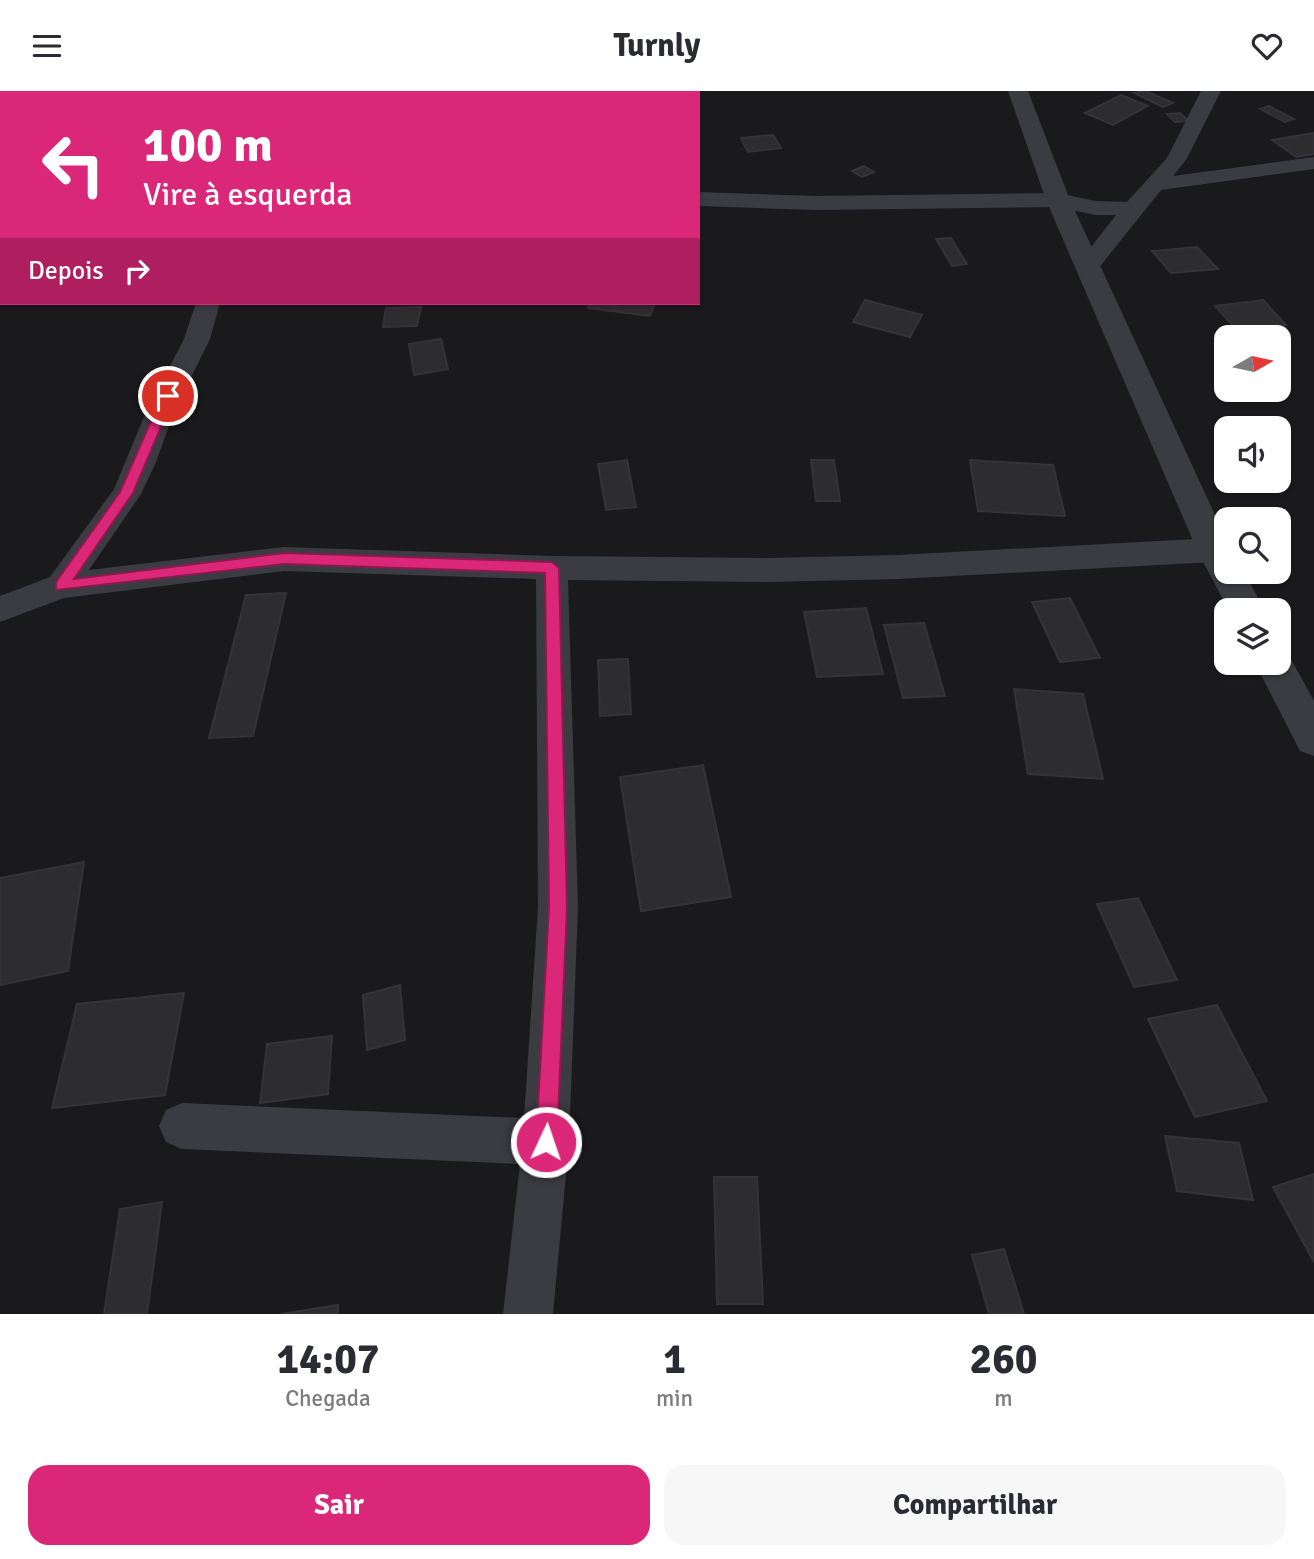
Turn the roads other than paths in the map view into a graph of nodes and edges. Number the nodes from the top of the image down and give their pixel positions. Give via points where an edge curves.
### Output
1 (1018, 91) edge
2 (1211, 91) edge
3 (1314, 163) edge
4 (1154, 185) junction
5 (700, 199) edge
6 (1058, 200) junction
7 (1133, 209) junction
8 (1089, 265) junction
9 (207, 305) edge
10 (1214, 550) joint
11 (552, 568) junction
12 (61, 586) junction
13 (0, 609) edge
14 (1280, 675) edge
15 (1314, 739) edge
16 (182, 1126) dead end
17 (546, 1142) junction
18 (528, 1314) edge

1 - 6 street
2 - 4 street via 1187,143
3 - 4 street
4 - 7 street
5 - 6 street via 816,203
6 - 7 street
6 - 8 street
7 - 8 street
8 - 10 street
9 - 12 street via 197,339 159,412 142,463
10 - 11 street via 885,567
11 - 12 street via 284,559
11 - 17 street via 558,907
12 - 13 street
14 - 15 street
16 - 17 street
17 - 18 street

